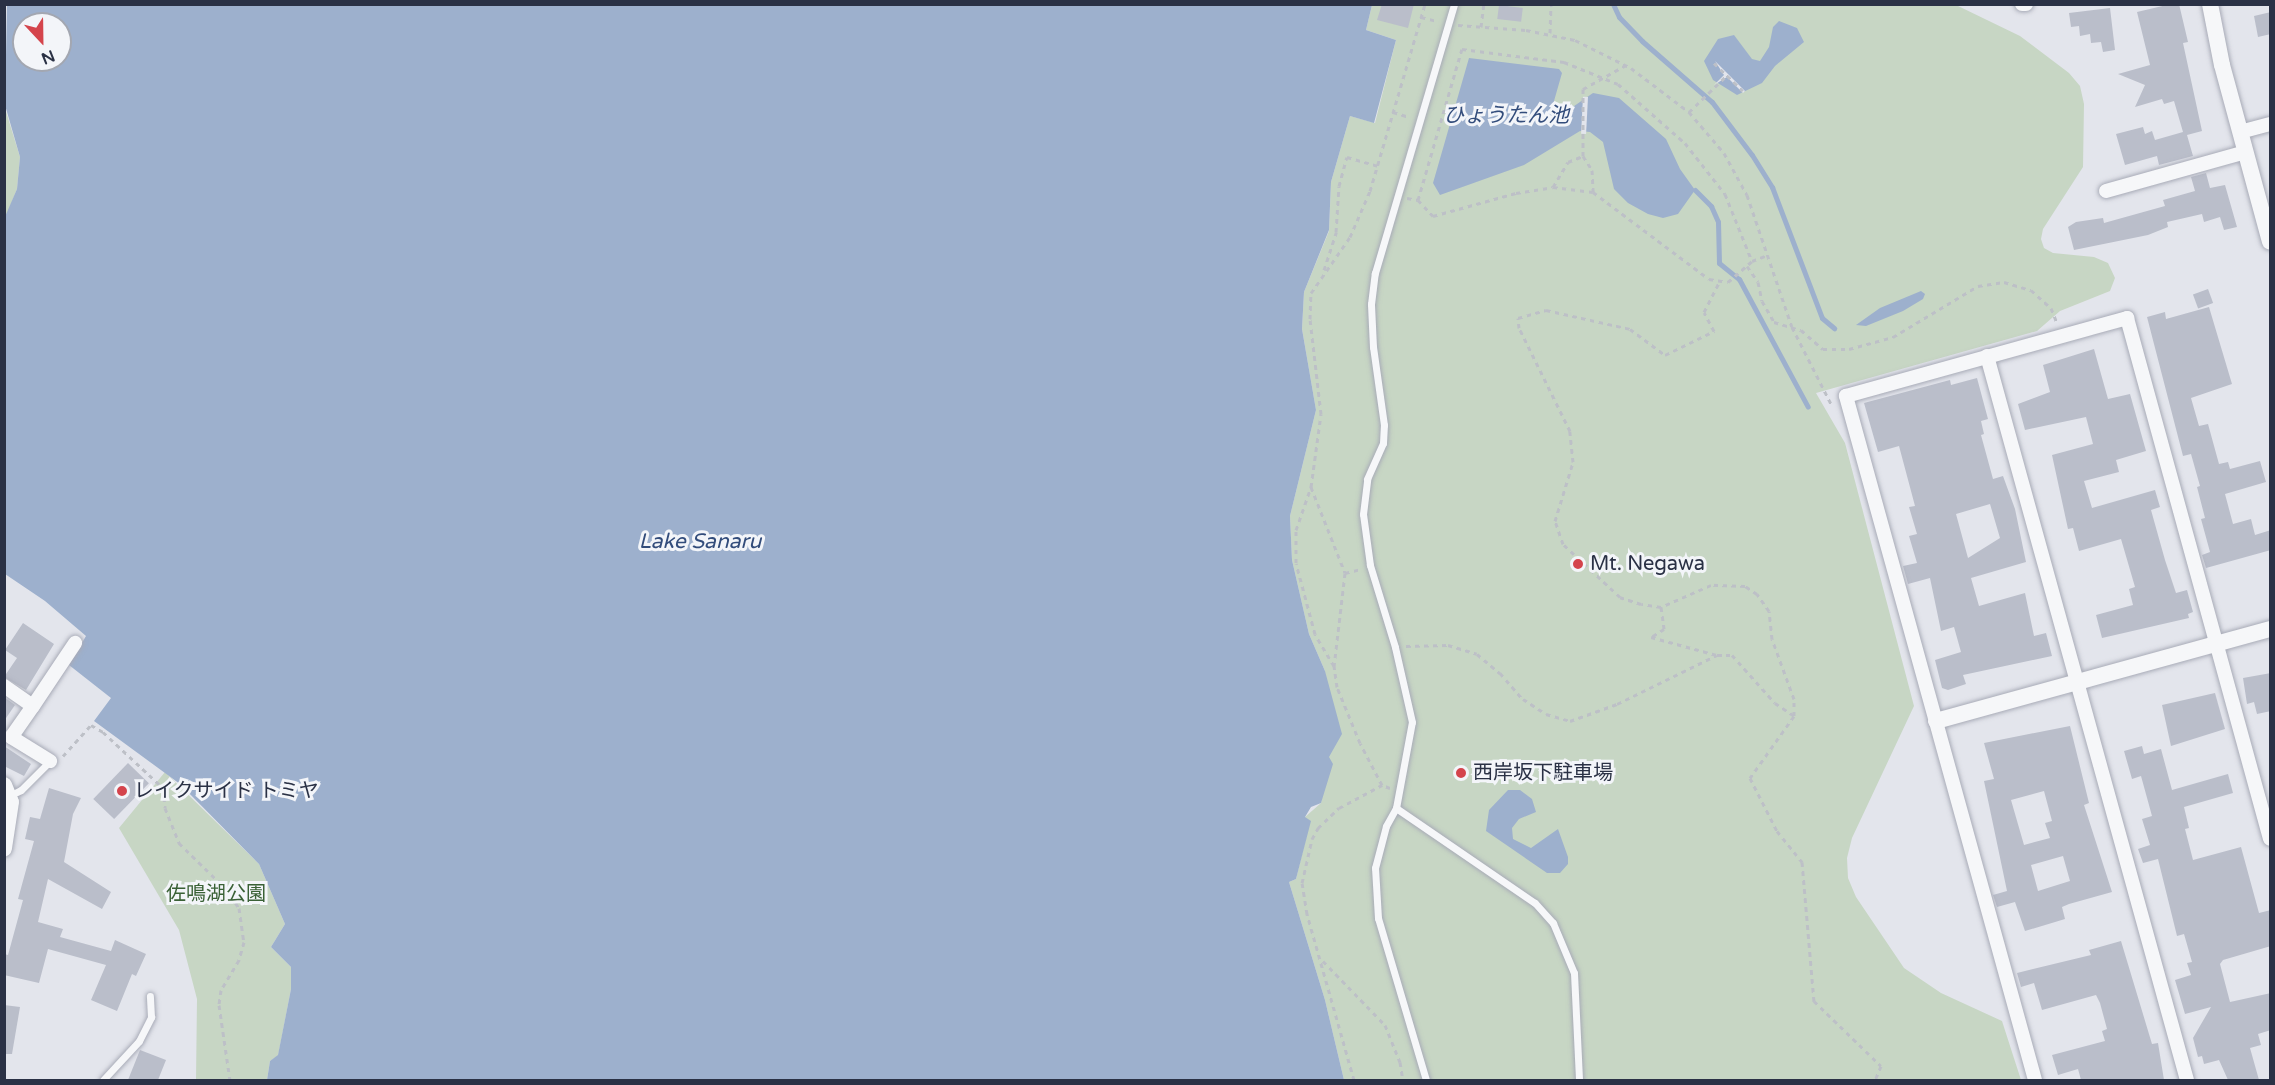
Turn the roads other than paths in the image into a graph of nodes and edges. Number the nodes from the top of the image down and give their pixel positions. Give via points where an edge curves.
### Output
1 (1454, 4) edge
2 (2210, 4) edge
3 (2271, 124) edge
4 (2240, 132) junction
5 (2246, 152) junction
6 (2106, 191) dead end
7 (2271, 242) edge
8 (1987, 357) junction
9 (2271, 629) edge
10 (75, 643) dead end
11 (2217, 644) junction
12 (2077, 682) junction
13 (4, 686) edge
14 (33, 706) junction
15 (1936, 721) junction
16 (50, 761) joint
17 (7, 790) edge
18 (1396, 808) junction
19 (2271, 838) edge
20 (4, 848) edge
21 (150, 996) dead end
22 (103, 1080) edge
23 (1426, 1080) edge
24 (1579, 1080) edge
25 (2035, 1080) edge
26 (2187, 1080) edge

1 - 18 lane via 1382,239 1371,304 1384,424 1383,443 1367,479 1364,538 1412,722
2 - 4 street
3 - 4 street
4 - 5 street
5 - 6 street
5 - 7 street
8 - 11 street via 2127,318
8 - 12 street
8 - 15 street via 1846,396
9 - 11 street
10 - 14 street
11 - 12 street
11 - 19 street
12 - 15 street
12 - 26 street
13 - 14 street
14 - 16 street via 11,737
15 - 25 street
16 - 17 lane via 21,790
17 - 20 street
18 - 23 lane via 1386,826 1376,868 1378,918
18 - 24 lane via 1535,903 1553,923 1574,973
21 - 22 lane via 151,1017 139,1041

